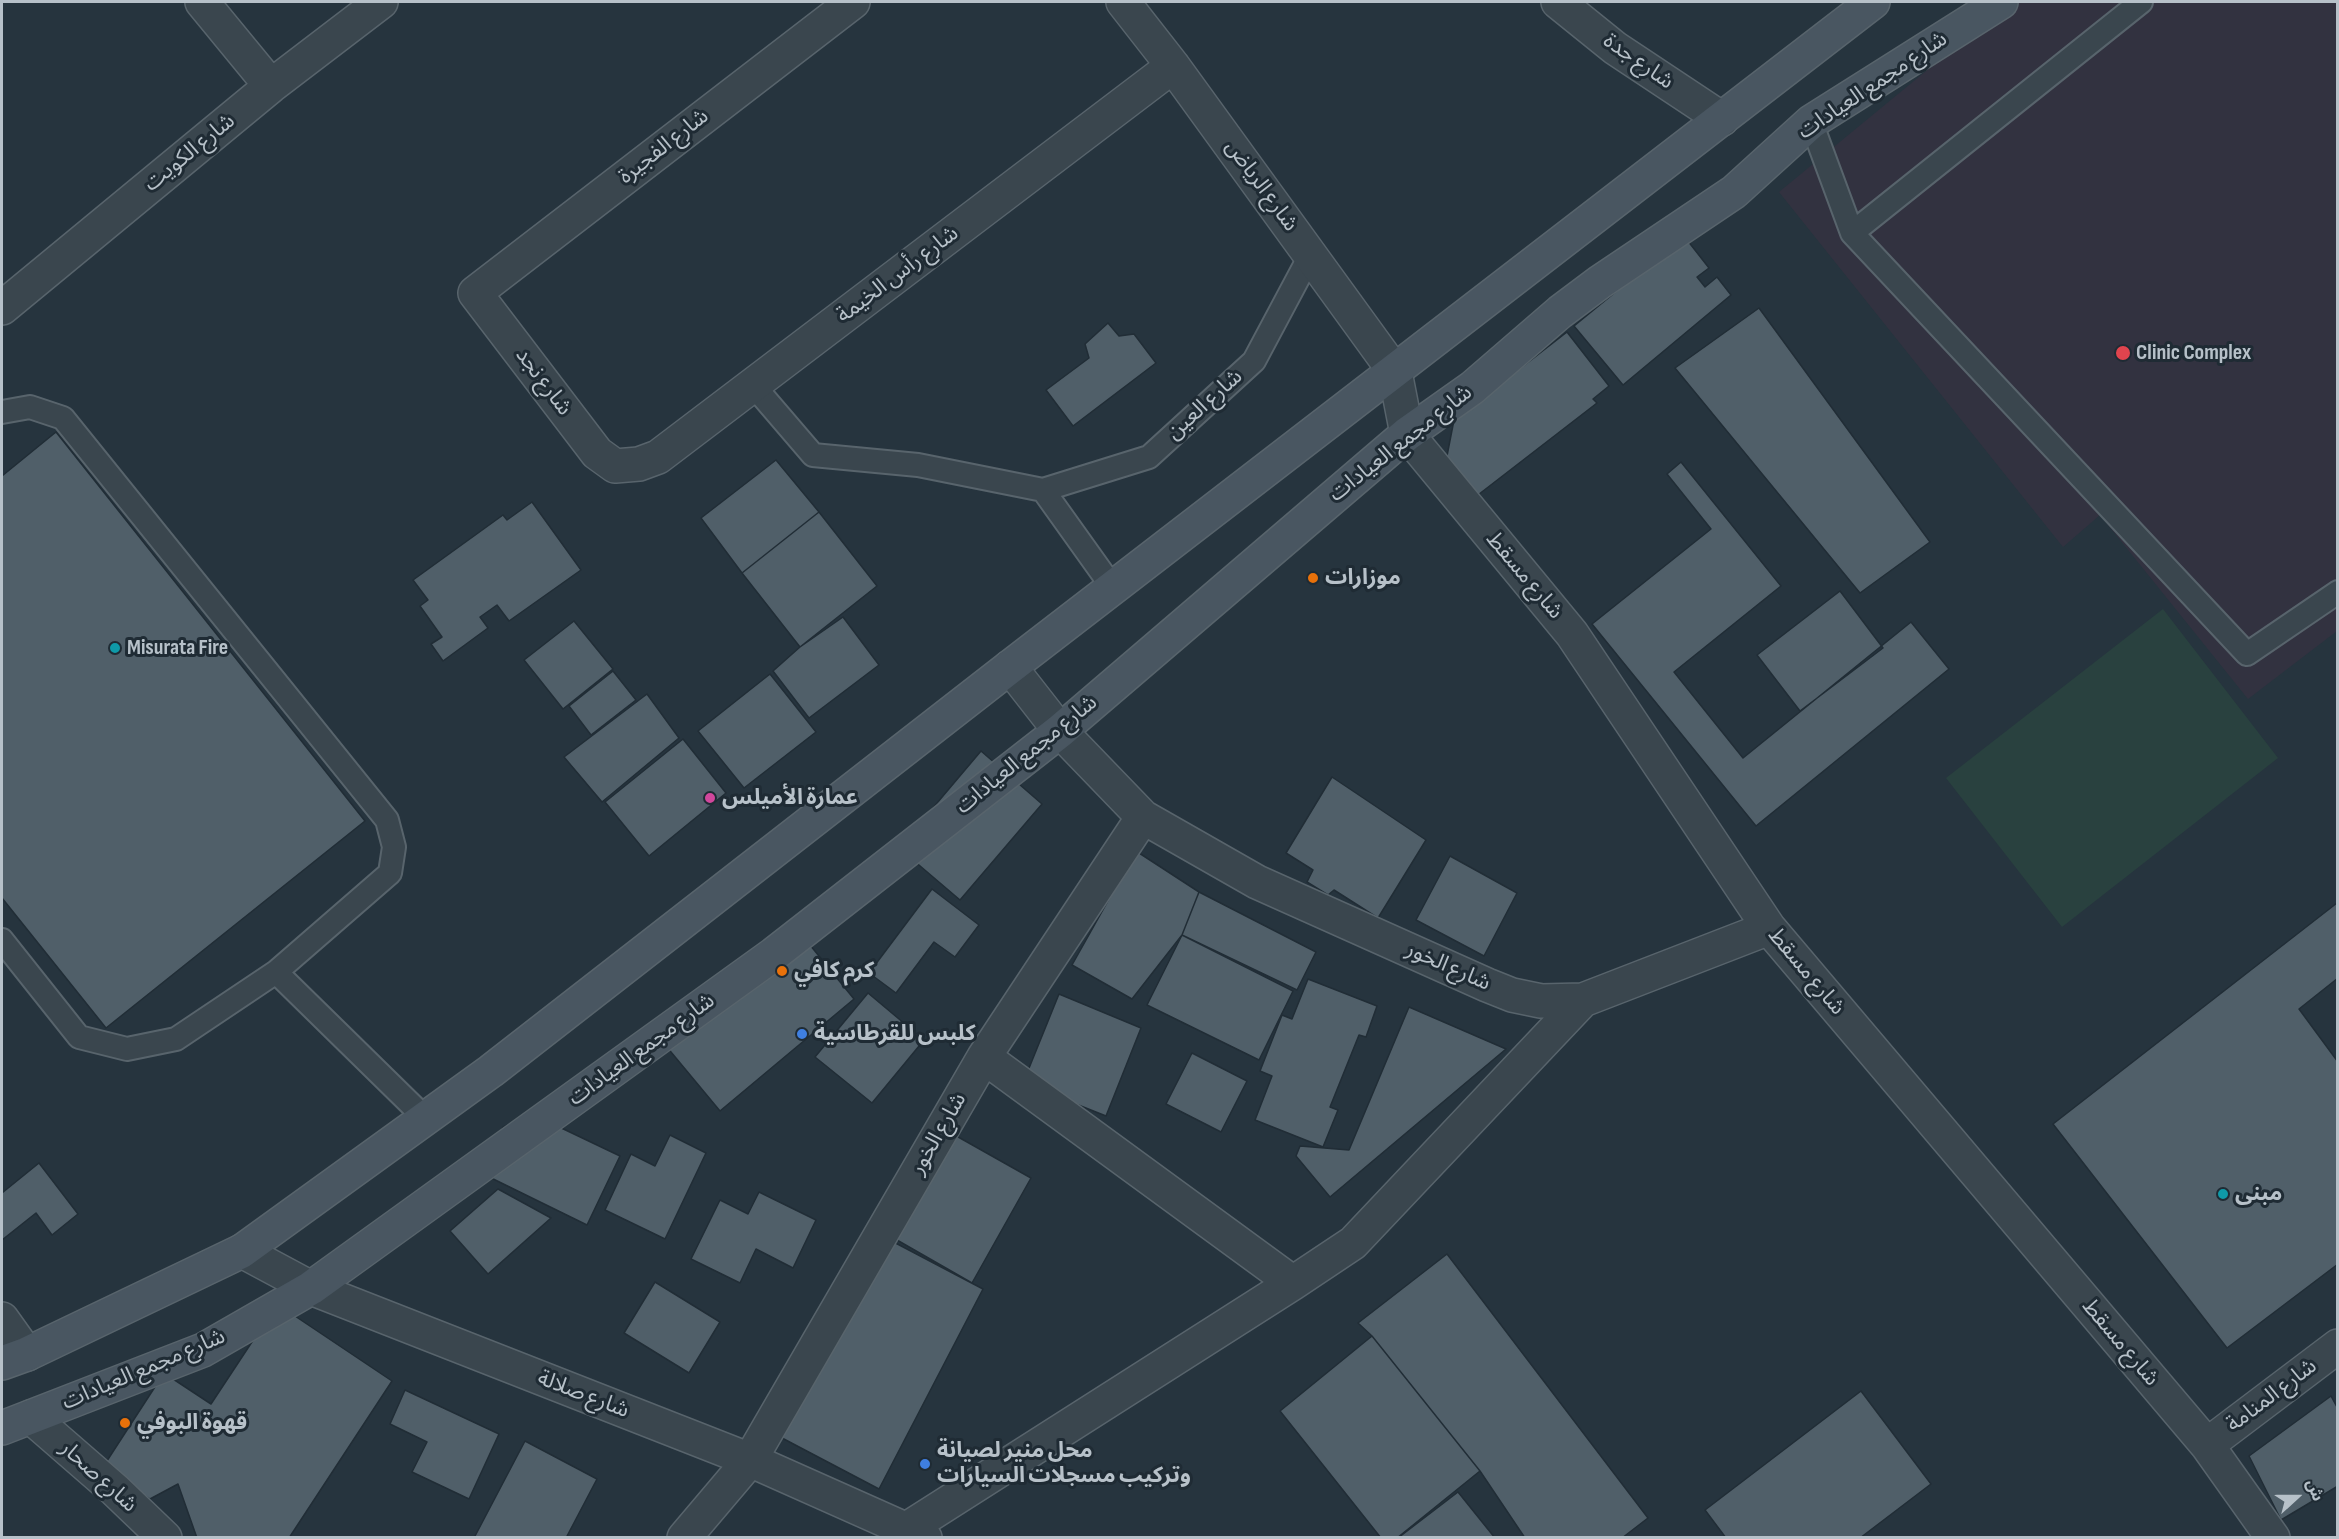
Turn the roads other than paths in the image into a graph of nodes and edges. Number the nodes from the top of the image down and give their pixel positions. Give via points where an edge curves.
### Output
1 (202, 2) edge
2 (381, 2) edge
3 (853, 2) edge
4 (1123, 2) edge
5 (1558, 2) edge
6 (1873, 2) edge
7 (2001, 2) edge
8 (2141, 2) edge
9 (1173, 66) junction
10 (271, 86) junction
11 (1722, 119) junction
12 (1811, 122) junction
13 (1852, 233) junction
14 (1311, 254) junction
15 (475, 293) joint
16 (2, 308) edge
17 (1395, 372) junction
18 (753, 386) junction
19 (2, 412) edge
20 (1407, 434) junction
21 (615, 466) joint
22 (1043, 490) junction
23 (1113, 588) junction
24 (2337, 592) edge
25 (1010, 667) junction
26 (1060, 731) junction
27 (1143, 817) junction
28 (1769, 928) junction
29 (2, 940) edge
30 (276, 972) junction
31 (1583, 1000) junction
32 (984, 1057) junction
33 (426, 1119) junction
34 (242, 1251) junction
35 (1293, 1283) junction
36 (311, 1288) junction
37 (2, 1319) edge
38 (2337, 1346) edge
39 (14, 1358) edge
40 (16, 1422) edge
41 (2207, 1445) junction
42 (750, 1460) junction
43 (916, 1533) edge
44 (165, 1538) edge
45 (684, 1538) edge
46 (2273, 1538) edge

1 - 10 street
2 - 10 street, شارع الكويت
3 - 15 street, شارع الفجيرة
4 - 9 street, شارع الرياض
5 - 11 street, شارع جدة via 1615,48
6 - 11 main road
7 - 12 main road, شارع مجمع العيادات
8 - 13 lane
9 - 14 street, شارع الرياض
9 - 18 street, شارع رأس الخيمة
10 - 16 street, شارع الكويت
11 - 17 main road
12 - 13 lane
12 - 20 main road, شارع مجمع العيادات via 1734,192 1600,282 1472,388
13 - 24 lane via 2247,654
14 - 17 street, شارع الرياض
14 - 22 lane, شارع العين via 1254,361 1149,457
15 - 21 street, شارع نجد via 597,453
17 - 20 street, شارع مسقط
17 - 23 main road
18 - 21 street, شارع رأس الخيمة via 658,457
18 - 22 lane via 813,455 918,465
19 - 30 lane via 30,407 63,418 387,820 394,847 390,873
20 - 26 main road, شارع مجمع العيادات
20 - 28 street, شارع مسقط via 1572,634
22 - 23 lane
23 - 25 main road
25 - 26 street, شارع الخور
25 - 33 main road
26 - 27 street, شارع الخور
26 - 36 main road, شارع مجمع العيادات via 774,954
27 - 31 street, شارع الخور via 1257,882 1487,985 1541,1001
27 - 32 street, شارع الخور
28 - 31 street, شارع الخور
28 - 41 street, شارع مسقط
29 - 30 lane via 79,1037 126,1048 176,1038
30 - 33 lane
31 - 35 street via 1353,1243
32 - 35 street
32 - 42 street, شارع الخور
33 - 34 main road
34 - 36 street, شارع صلالة
34 - 39 main road
35 - 43 street
36 - 40 main road, شارع مجمع العيادات via 203,1350
36 - 42 street, شارع صلالة
37 - 39 street
38 - 41 street, شارع المنامة
40 - 44 street, شارع صحار via 115,1490
41 - 46 street, شارع مسقط
42 - 43 street, شارع صلالة
42 - 45 street, شارع الخور

